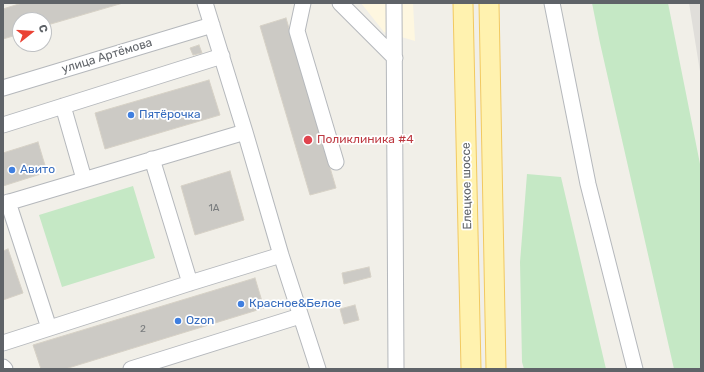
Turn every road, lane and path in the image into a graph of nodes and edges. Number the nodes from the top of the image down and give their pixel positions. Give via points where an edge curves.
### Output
1 (205, 3) edge
2 (303, 3) edge
3 (340, 3) edge
4 (394, 3) edge
5 (463, 3) edge
6 (488, 3) edge
7 (552, 3) edge
8 (212, 25) junction
9 (222, 56) junction
10 (395, 58) junction
11 (3, 88) edge
12 (63, 106) junction
13 (3, 125) edge
14 (245, 132) junction
15 (152, 159) junction
16 (336, 162) dead end
17 (84, 179) junction
18 (5, 203) edge
19 (281, 255) junction
20 (190, 283) junction
21 (300, 316) junction
22 (49, 328) junction
23 (3, 343) edge
24 (131, 369) edge
25 (318, 369) edge
26 (396, 369) edge
27 (471, 369) edge
28 (496, 369) edge
29 (635, 369) edge

1 - 8 street
2 - 16 street via 297,31
3 - 10 street
4 - 10 street
5 - 27 main road, Елецкое шоссе
6 - 28 main road
7 - 29 street via 588,184
8 - 9 street
8 - 11 street, улица Артёмова
9 - 12 street
9 - 14 street
10 - 26 street
12 - 13 street
12 - 17 street
14 - 15 street
14 - 19 street
15 - 17 street
15 - 20 street
17 - 18 street
18 - 22 street
19 - 20 street
19 - 21 street
20 - 22 street
21 - 24 street
21 - 25 street
22 - 23 street

